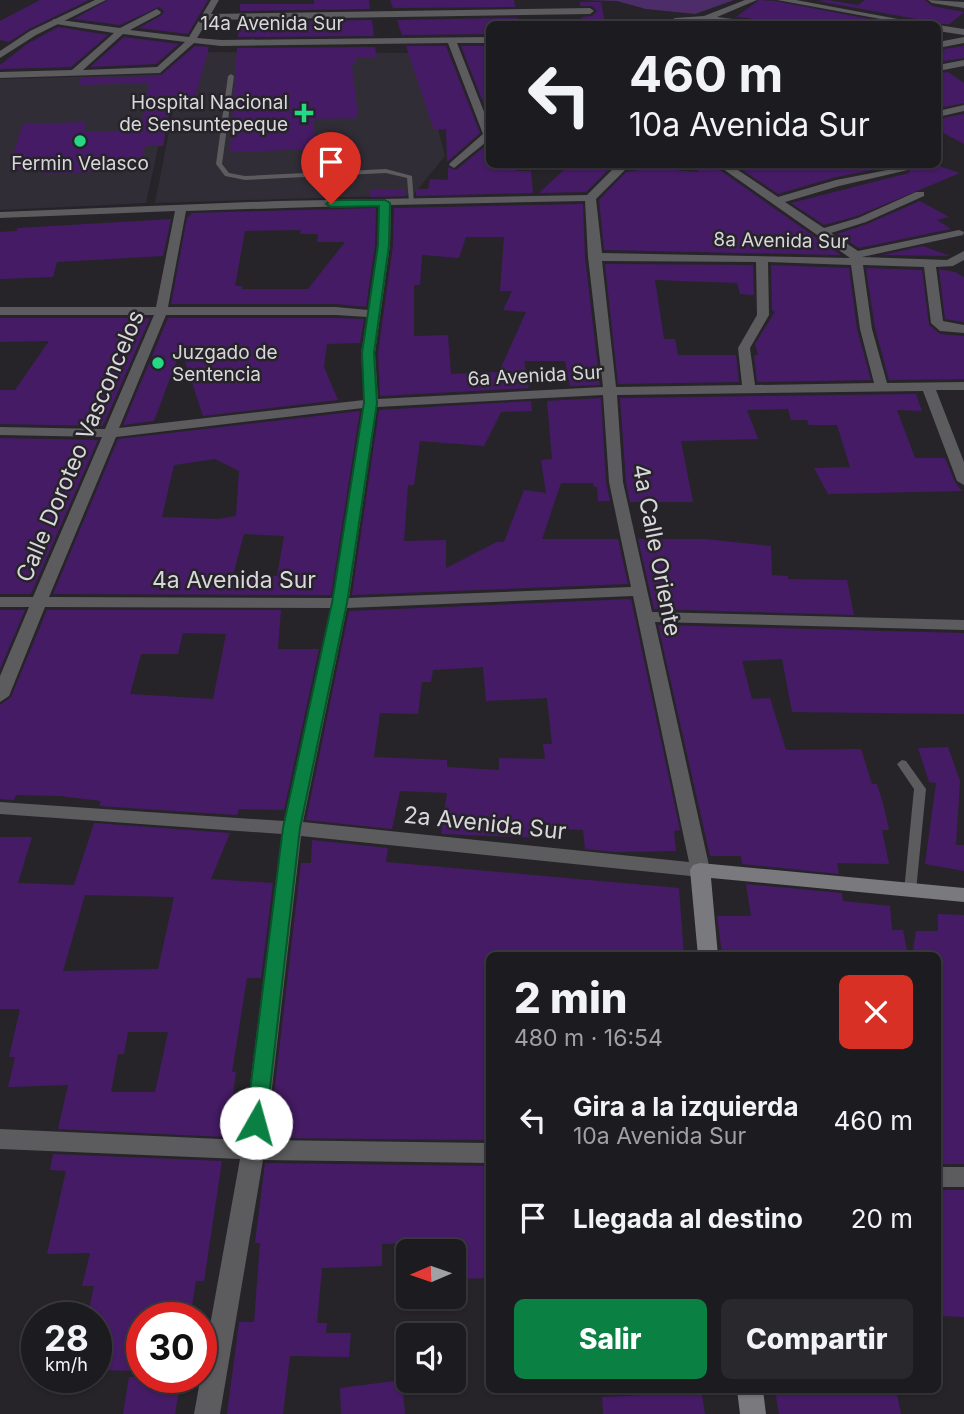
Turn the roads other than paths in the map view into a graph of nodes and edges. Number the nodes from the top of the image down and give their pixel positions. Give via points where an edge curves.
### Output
1 (102, 0) edge
2 (215, 0) edge
3 (753, 0) edge
4 (781, 0) edge
5 (932, 0) edge
6 (947, 1) edge
7 (964, 5) edge
8 (590, 11) dead end
9 (157, 12) dead end
10 (516, 12) junction
11 (206, 17) junction
12 (56, 21) junction
13 (514, 21) edge
14 (706, 21) edge
15 (904, 21) edge
16 (941, 28) edge
17 (121, 31) junction
18 (964, 32) edge
19 (451, 40) junction
20 (486, 40) edge
21 (964, 40) edge
22 (191, 41) junction
23 (941, 44) edge
24 (0, 55) edge
25 (964, 63) edge
26 (941, 67) edge
27 (74, 73) junction
28 (0, 75) edge
29 (231, 76) dead end
30 (964, 108) edge
31 (478, 109) junction
32 (486, 109) edge
33 (941, 113) edge
34 (486, 130) edge
35 (486, 137) edge
36 (454, 165) dead end
37 (621, 168) edge
38 (727, 168) edge
39 (904, 168) dead end
40 (920, 194) dead end
41 (590, 198) junction
42 (412, 202) junction
43 (775, 202) junction
44 (385, 203) junction
45 (181, 208) junction
46 (0, 215) edge
47 (823, 232) junction
48 (960, 233) dead end
49 (964, 255) edge
50 (594, 257) junction
51 (762, 258) junction
52 (857, 258) junction
53 (930, 264) junction
54 (0, 312) edge
55 (161, 312) junction
56 (373, 314) junction
57 (964, 329) edge
58 (881, 386) junction
59 (964, 386) edge
60 (928, 387) junction
61 (749, 388) junction
62 (610, 391) junction
63 (371, 403) junction
64 (0, 431) edge
65 (110, 433) junction
66 (958, 457) edge
67 (964, 481) edge
68 (639, 591) junction
69 (0, 602) edge
70 (39, 602) junction
71 (340, 603) junction
72 (645, 617) junction
73 (964, 625) edge
74 (0, 696) edge
75 (902, 764) dead end
76 (0, 808) edge
77 (292, 828) junction
78 (700, 870) junction
79 (910, 891) junction
80 (964, 895) edge
81 (708, 952) edge
82 (0, 1139) edge
83 (253, 1150) junction
84 (486, 1153) edge
85 (941, 1177) edge
86 (964, 1177) edge
87 (750, 1393) edge
88 (207, 1414) edge
89 (753, 1414) edge

1 - 12 street
2 - 11 street
3 - 14 street
4 - 15 street
5 - 6 street
6 - 7 street
8 - 10 street
9 - 17 street
10 - 11 street
10 - 13 street
11 - 22 street
12 - 17 street, 14a Avenida Sur
12 - 24 street
16 - 18 street
17 - 22 street, 14a Avenida Sur
17 - 27 street
19 - 20 street, 14a Avenida Sur
19 - 22 street, 14a Avenida Sur
19 - 31 street
21 - 23 street
22 - 27 street via 160,70
25 - 26 street
27 - 28 street
29 - 42 lane via 219,164 227,174 246,178 400,173 410,177
30 - 33 street
31 - 32 street
31 - 34 street
35 - 36 street
37 - 41 street
38 - 43 street
39 - 43 street
40 - 47 street
41 - 42 street
41 - 50 street, 4a Calle Oriente
42 - 44 street
43 - 47 street
44 - 45 street
44 - 56 street via 384,245
45 - 46 street
45 - 55 street, Calle Doroteo Vasconcelos
47 - 52 street
48 - 52 street
49 - 53 street, 8a Avenida Sur via 949,263
50 - 51 street, 8a Avenida Sur
50 - 62 street, 4a Calle Oriente
51 - 52 street, 8a Avenida Sur
51 - 61 street via 763,314 744,348
52 - 53 street, 8a Avenida Sur
52 - 58 street via 866,329
53 - 57 street via 937,323
54 - 55 street
55 - 56 street
55 - 65 street, Calle Doroteo Vasconcelos
56 - 63 street via 368,353
58 - 60 street, 6a Avenida Sur
58 - 61 street, 6a Avenida Sur
59 - 60 street, 6a Avenida Sur
60 - 66 street
61 - 62 street, 6a Avenida Sur
62 - 63 street, 6a Avenida Sur
62 - 68 street, 4a Calle Oriente via 616,482
63 - 65 street, 6a Avenida Sur
63 - 71 street
64 - 65 street, 6a Avenida Sur
65 - 70 street, Calle Doroteo Vasconcelos
66 - 67 street
68 - 71 street, 4a Avenida Sur
68 - 72 street, 4a Calle Oriente
69 - 70 street, 4a Avenida Sur
70 - 71 street, 4a Avenida Sur
70 - 74 street, Calle Doroteo Vasconcelos
71 - 77 street
72 - 73 street
72 - 78 street, 4a Calle Oriente
75 - 79 lane via 920,789
76 - 77 street, 2a Avenida Sur
77 - 78 street, 2a Avenida Sur
77 - 83 street
78 - 79 main road, 2a Avenida Sur
78 - 81 main road, 4a Calle Oriente
79 - 80 main road, 2a Avenida Sur
82 - 83 street
83 - 84 street
83 - 88 street
85 - 86 street
87 - 89 main road

